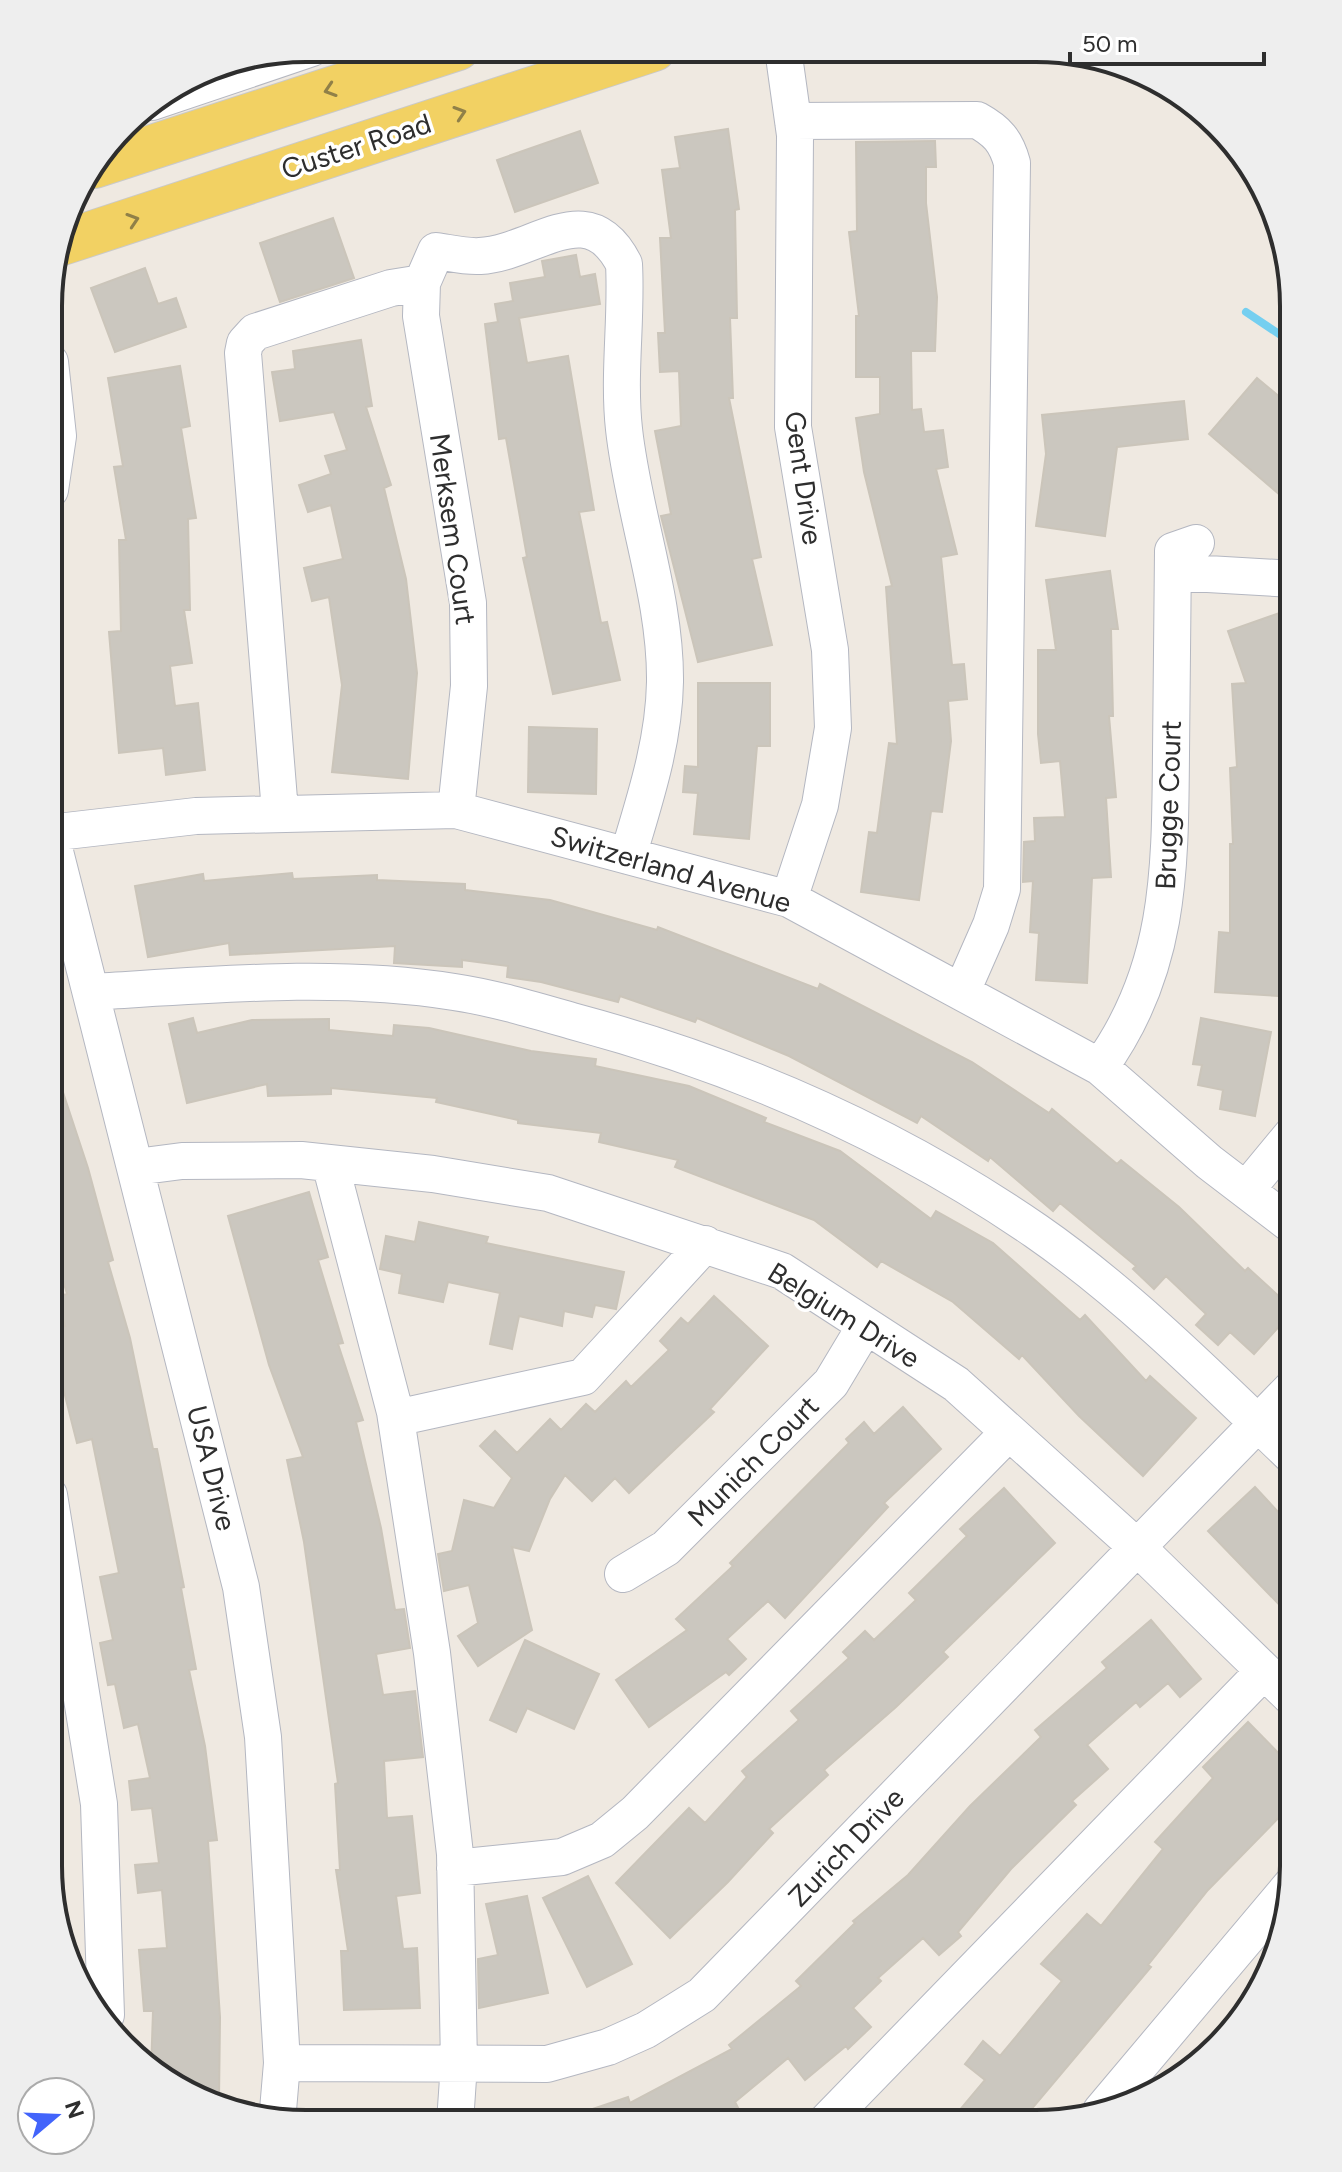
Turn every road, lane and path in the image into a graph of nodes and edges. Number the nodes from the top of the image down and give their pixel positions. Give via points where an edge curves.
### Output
1 (415, 62) edge
2 (614, 62) edge
3 (785, 62) edge
4 (252, 68) edge
5 (207, 83) edge
6 (793, 121) junction
7 (110, 161) edge
8 (71, 240) edge
9 (429, 267) junction
10 (1196, 543) dead end
11 (1173, 572) junction
12 (1280, 578) edge
13 (456, 810) junction
14 (280, 812) junction
15 (62, 830) edge
16 (628, 856) junction
17 (62, 878) edge
18 (789, 899) junction
19 (962, 991) junction
20 (91, 992) junction
21 (1100, 1067) junction
22 (1279, 1150) edge
23 (330, 1163) junction
24 (136, 1167) junction
25 (1246, 1190) junction
26 (1279, 1216) edge
27 (705, 1244) junction
28 (864, 1328) junction
29 (1279, 1402) edge
30 (396, 1418) junction
31 (1258, 1424) junction
32 (1009, 1432) junction
33 (1279, 1444) edge
34 (1139, 1549) junction
35 (623, 1574) dead end
36 (62, 1575) edge
37 (1264, 1671) junction
38 (1279, 1686) edge
39 (455, 1868) junction
40 (1276, 1903) edge
41 (106, 2005) edge
42 (282, 2063) junction
43 (459, 2064) junction
44 (1113, 2097) edge
45 (278, 2108) edge
46 (456, 2110) edge
47 (838, 2110) edge

1 -> 7 main road
8 -> 2 main road, Custer Road
3 - 6 street, Gent Drive
4 - 5 street
6 - 18 street, Gent Drive via 793,427 830,650 833,728 820,805
6 - 19 street via 977,120 1007,144 1012,163 1002,889
9 - 13 street, Merksem Court via 421,316 468,603 469,686
9 - 14 street via 391,288 255,332 245,343
9 - 16 street via 581,228 600,232 624,264 624,431 665,681 650,780
10 - 11 street via 1173,551
11 - 12 street
11 - 21 street, Brugge Court via 1170,876 1160,939 1138,1006
13 - 14 street, Switzerland Avenue
13 - 16 street, Switzerland Avenue
14 - 15 street, Switzerland Avenue
16 - 18 street, Switzerland Avenue
17 - 20 street, USA Drive
18 - 19 street, Switzerland Avenue
19 - 21 street, Switzerland Avenue
20 - 24 street, USA Drive
20 - 31 street via 345,984 454,992 653,1042 791,1094 945,1172 1038,1233 1124,1302
21 - 25 street, Switzerland Avenue
22 - 25 street
23 - 24 street, Belgium Drive via 182,1161
23 - 27 street, Belgium Drive via 548,1193
23 - 30 street
24 - 42 street, USA Drive via 241,1587 263,1737
25 - 26 street, Switzerland Avenue
27 - 28 street, Belgium Drive via 782,1271
27 - 30 street via 583,1377
28 - 32 street, Belgium Drive via 956,1384
28 - 35 street, Munich Court via 831,1383 666,1548
29 - 31 street, Zurich Drive
30 - 39 street via 432,1653
31 - 33 street
31 - 34 street, Zurich Drive
32 - 34 street, Belgium Drive
32 - 39 street via 645,1803 602,1840 562,1857
34 - 37 street, Belgium Drive
34 - 43 street, Zurich Drive via 702,1995 608,2047 547,2064
36 - 41 street via 99,1804
37 - 38 street, Belgium Drive
37 - 47 street
39 - 43 street
40 - 44 street
42 - 43 street, Zurich Drive
42 - 45 street, USA Drive
43 - 46 street

